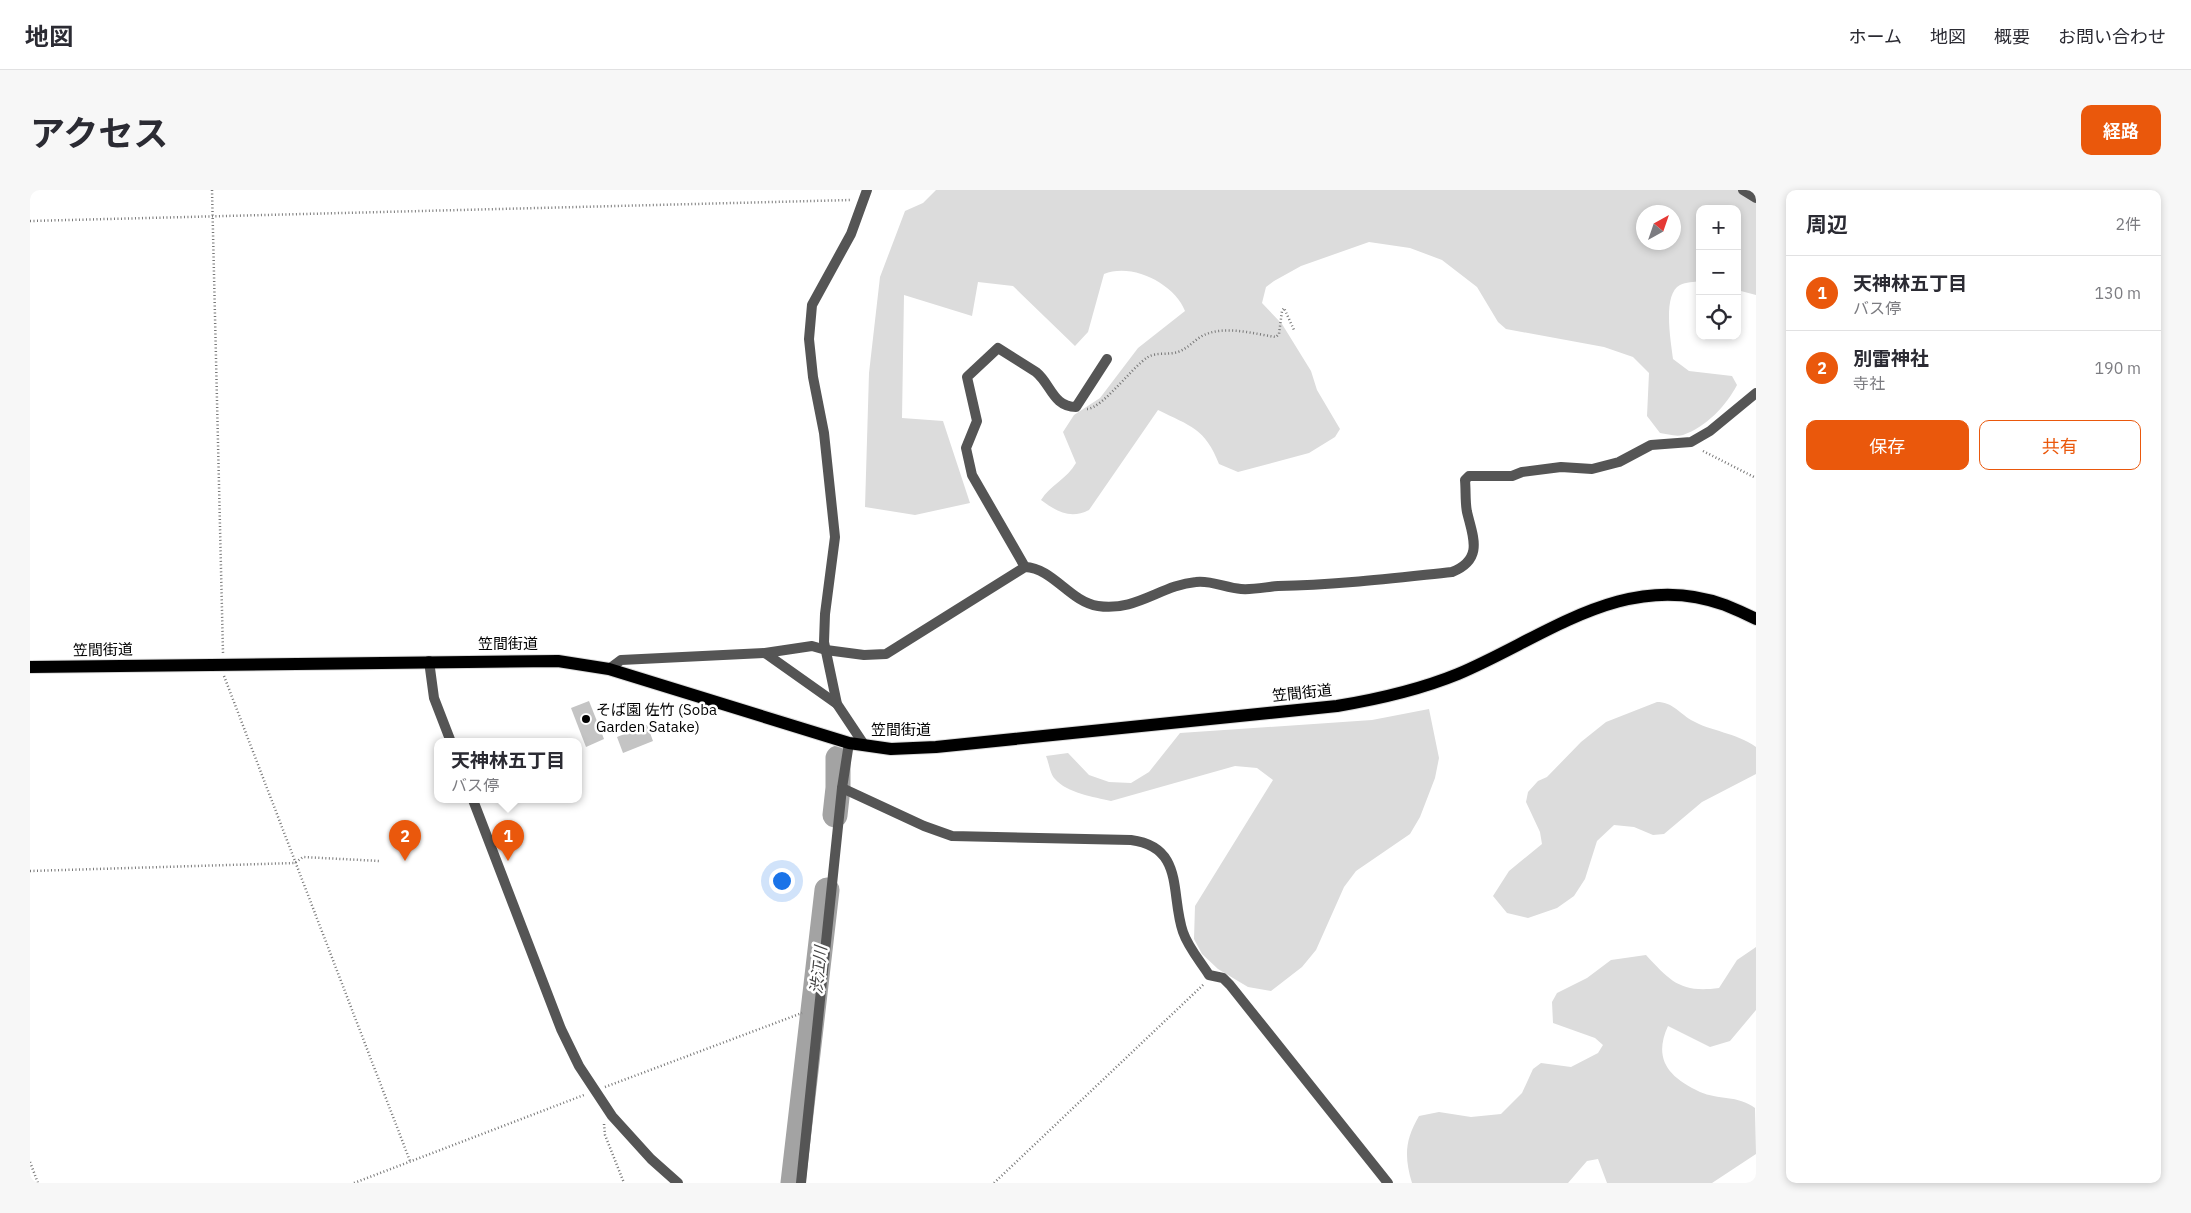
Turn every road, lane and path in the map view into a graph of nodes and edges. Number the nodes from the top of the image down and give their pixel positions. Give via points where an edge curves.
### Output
1 (212, 190) edge
2 (1743, 190) edge
3 (865, 195) edge
4 (1756, 198) edge
5 (212, 215) junction
6 (30, 221) edge
7 (1294, 330) dead end
8 (1107, 359) dead end
9 (1756, 393) edge
10 (1076, 407) junction
11 (1703, 451) dead end
12 (1756, 478) edge
13 (1025, 567) junction
14 (1756, 619) edge
15 (826, 650) junction
16 (765, 653) junction
17 (429, 661) junction
18 (224, 665) junction
19 (30, 667) edge
20 (609, 669) junction
21 (837, 704) junction
22 (449, 738) edge
23 (849, 743) junction
24 (864, 746) junction
25 (842, 788) junction
26 (474, 803) edge
27 (380, 861) dead end
28 (295, 863) junction
29 (30, 871) edge
30 (1211, 977) junction
31 (802, 1013) dead end
32 (594, 1091) junction
33 (612, 1116) junction
34 (410, 1161) junction
35 (30, 1162) edge
36 (38, 1183) edge
37 (354, 1183) edge
38 (624, 1183) edge
39 (678, 1183) edge
40 (801, 1183) edge
41 (994, 1183) edge
42 (1388, 1183) edge

1 - 5 path
2 - 4 street
3 - 5 path
3 - 15 street via 851,234 815,298 810,321 810,359 824,433 835,537 825,614
5 - 6 path
5 - 18 path
7 - 10 path via 1284,308 1280,334 1276,337 1225,330 1203,335 1191,346 1177,352 1150,356 1133,368 1096,406 1090,409
8 - 10 street
9 - 13 street via 1710,431 1691,442 1651,446 1619,462 1592,469 1560,467 1512,476 1469,476 1465,480 1467,510 1475,545 1468,562 1452,572 1331,585 1240,589 1219,583 1197,582 1174,587 1136,604 1098,606 1086,602 1042,572
10 - 13 street via 1060,403 1041,376 998,348 968,377 977,421 966,448 972,475
11 - 12 path
13 - 15 street via 886,654 876,656
14 - 24 main road, 笠間街道 via 1724,605 1691,597 1635,596 1580,613 1459,673 1380,699 936,746 891,749
15 - 16 street via 812,646
15 - 21 street
16 - 20 street via 621,660
16 - 21 street
17 - 18 main road, 笠間街道
17 - 20 main road, 笠間街道 via 558,661
17 - 22 street via 434,698
18 - 19 main road, 笠間街道
18 - 28 path via 224,681
20 - 23 main road, 笠間街道
21 - 24 street
23 - 24 main road, 笠間街道
23 - 25 street
25 - 30 street via 942,834 1131,840 1152,845 1172,869 1182,929
25 - 40 street
26 - 32 street via 561,1029
27 - 28 path via 304,857
28 - 29 path
28 - 34 path
30 - 41 path
30 - 42 street via 1223,978 1230,984
31 - 32 path
32 - 33 street
32 - 34 path
33 - 38 path via 604,1127
33 - 39 street
34 - 37 path
35 - 36 path

